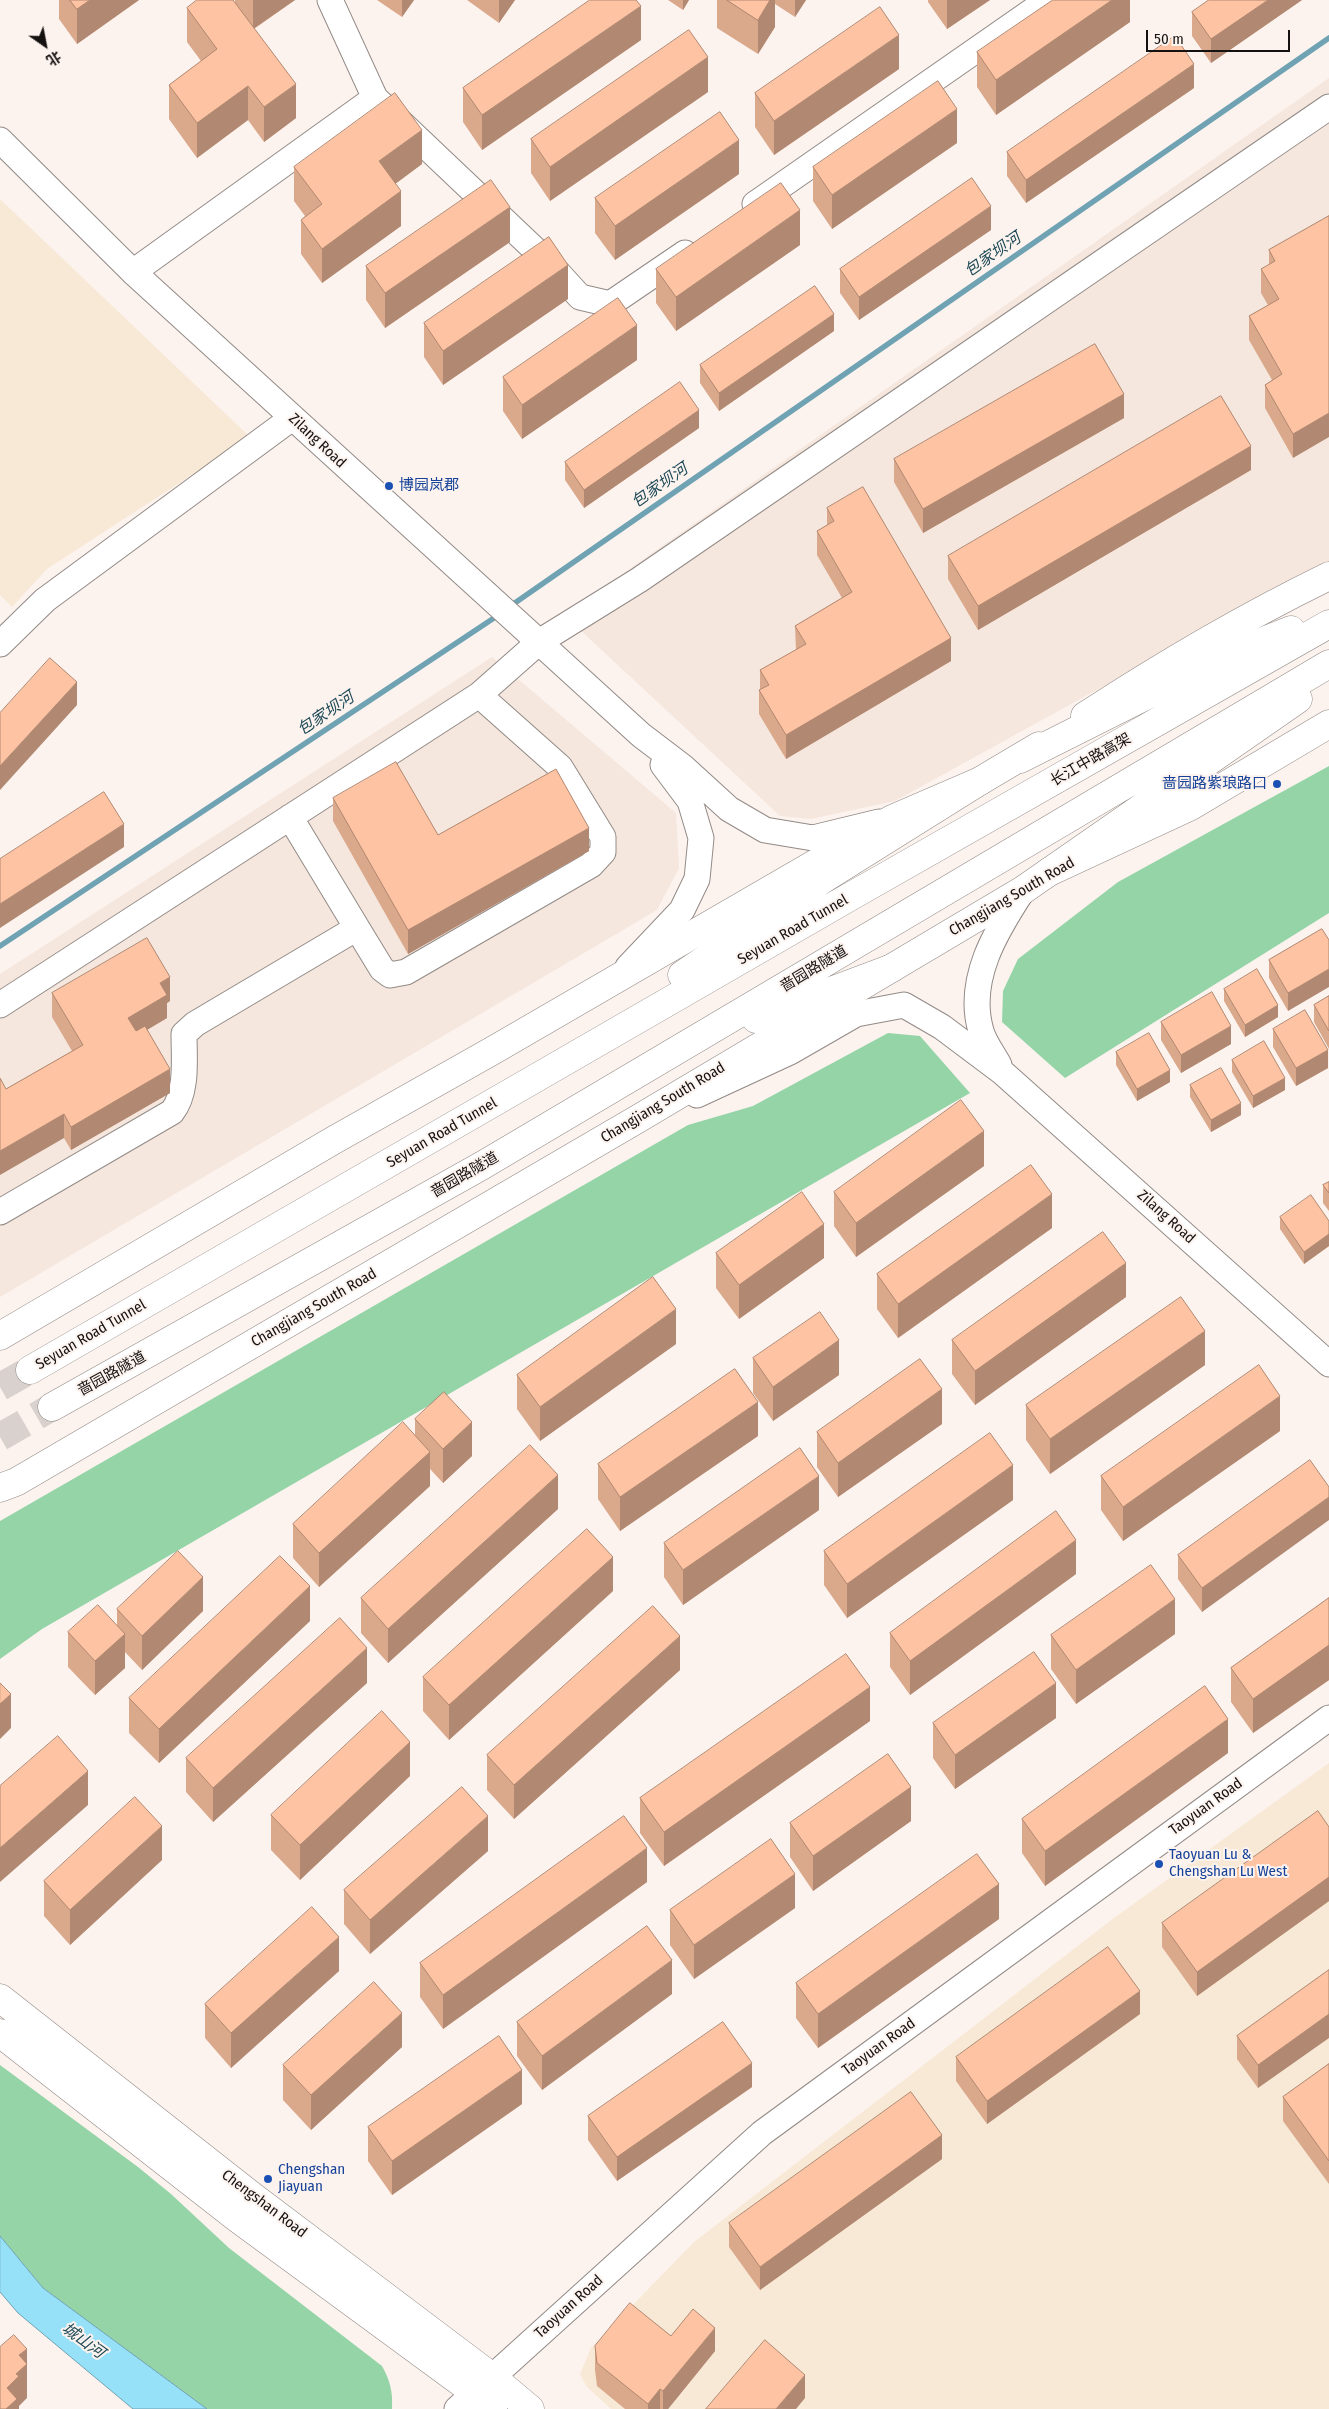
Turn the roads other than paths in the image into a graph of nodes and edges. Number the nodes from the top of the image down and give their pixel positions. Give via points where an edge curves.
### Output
1 (330, 0) edge
2 (1048, 0) edge
3 (375, 98) junction
4 (1329, 107) edge
5 (0, 140) edge
6 (732, 220) edge
7 (700, 242) edge
8 (132, 272) junction
9 (292, 418) junction
10 (1329, 576) edge
11 (1329, 614) edge
12 (1329, 624) edge
13 (539, 642) junction
14 (0, 644) edge
15 (1329, 664) edge
16 (1329, 677) edge
17 (479, 695) junction
18 (1329, 724) edge
19 (641, 735) junction
20 (1020, 759) junction
21 (980, 781) junction
22 (290, 817) junction
23 (892, 819) junction
24 (1049, 872) junction
25 (1023, 890) junction
26 (853, 896) joint
27 (357, 928) junction
28 (892, 968) junction
29 (619, 977) junction
30 (0, 1005) edge
31 (1002, 1072) junction
32 (636, 1120) junction
33 (483, 1164) junction
34 (0, 1212) edge
35 (206, 1268) junction
36 (0, 1336) edge
37 (1329, 1364) edge
38 (30, 1370) tunnel mouth
39 (52, 1408) tunnel mouth
40 (5, 1487) edge
41 (1329, 1718) edge
42 (0, 1998) edge
43 (0, 2033) edge
44 (479, 2397) edge
45 (530, 2409) edge

1 - 3 street
2 - 6 street
3 - 7 street via 549,263 580,297 610,304
3 - 8 street
4 - 13 street via 638,580
5 - 8 street, Zilang Road
8 - 9 street, Zilang Road
9 - 13 street, Zilang Road
9 - 14 street via 45,600
10 - 20 main road via 1286,597 1122,692
11 - 20 main road via 1219,659
12 - 26 main road, 长江中路高架
13 - 17 street
13 - 19 street, Zilang Road
15 - 33 main road, 啬园路隧道
16 - 24 main road
17 - 22 street
17 - 27 street via 560,767 603,837 603,852 591,864 406,972 390,975 382,969
18 - 24 main road, Changjiang South Road via 1191,806
19 - 23 street via 683,767 729,809 765,830 813,838
19 - 29 street via 690,801 701,838 697,879 682,910
20 - 21 main road
21 - 23 main road
21 - 35 main road via 825,878 674,980 354,1165
22 - 27 street
22 - 30 street
23 - 29 main road
24 - 25 main road, Changjiang South Road
25 - 28 main road, Changjiang South Road
25 - 31 street via 1003,921 984,961 976,998 981,1032
26 - 35 main road, Seyuan Road Tunnel
27 - 34 street via 195,1024 184,1034 183,1073 178,1103 172,1112
28 - 32 main road, Changjiang South Road
28 - 33 main road via 760,1016
29 - 36 main road
31 - 32 street, Zilang Road via 942,1027 904,1005 856,1014 790,1052
31 - 37 street, Zilang Road
32 - 40 main road, Changjiang South Road
33 - 39 main road, 啬园路隧道
35 - 38 main road, Seyuan Road Tunnel
41 - 44 street, Taoyuan Road via 762,2133
42 - 44 main road, Chengshan Road via 252,2196
43 - 44 main road, Chengshan Road via 237,2218
44 - 45 main road, Chengshan Road

